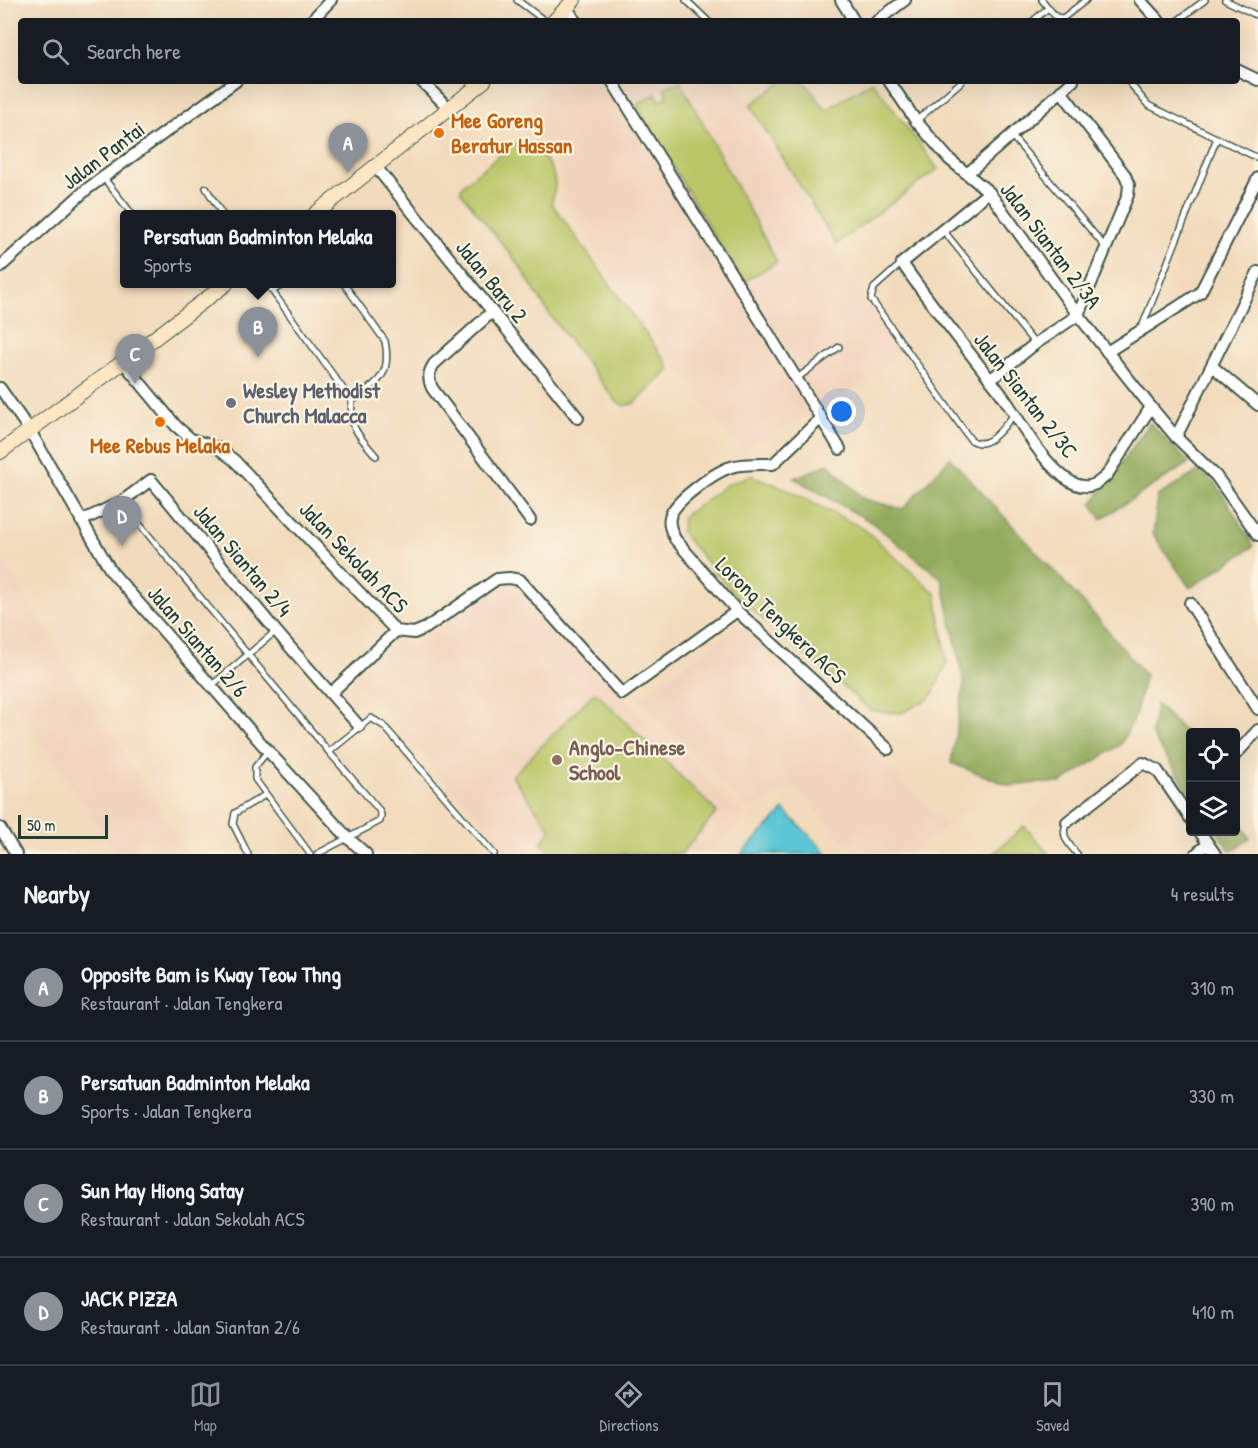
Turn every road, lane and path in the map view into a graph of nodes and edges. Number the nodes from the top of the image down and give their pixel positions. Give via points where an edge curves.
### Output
1 (331, 0) edge
2 (517, 0) edge
3 (686, 0) edge
4 (841, 0) edge
5 (905, 0) edge
6 (1042, 0) edge
7 (1086, 0) edge
8 (1140, 0) edge
9 (1205, 0) edge
10 (1225, 0) edge
11 (570, 4) edge
12 (1048, 8) junction
13 (1258, 16) edge
14 (314, 18) edge
15 (541, 18) edge
16 (557, 18) edge
17 (705, 18) edge
18 (852, 18) edge
19 (881, 18) edge
20 (1036, 18) edge
21 (1150, 18) edge
22 (1181, 18) edge
23 (1240, 71) edge
24 (1258, 80) edge
25 (232, 84) edge
26 (424, 84) edge
27 (480, 84) edge
28 (614, 84) edge
29 (892, 84) edge
30 (958, 84) edge
31 (1070, 84) edge
32 (1130, 84) edge
33 (1061, 92) junction
34 (450, 109) junction
35 (916, 120) junction
36 (1011, 134) junction
37 (1217, 138) junction
38 (1258, 158) edge
39 (376, 167) junction
40 (968, 173) junction
41 (103, 177) junction
42 (1258, 178) edge
43 (206, 188) dead end
44 (988, 192) junction
45 (129, 210) edge
46 (220, 210) edge
47 (320, 210) edge
48 (942, 228) junction
49 (1107, 249) junction
50 (902, 263) junction
51 (0, 267) edge
52 (1258, 272) edge
53 (221, 288) edge
54 (270, 288) edge
55 (278, 288) edge
56 (347, 288) edge
57 (273, 291) junction
58 (492, 312) junction
59 (1078, 315) junction
60 (1141, 329) junction
61 (1035, 344) junction
62 (838, 347) dead end
63 (1107, 352) junction
64 (123, 362) junction
65 (1212, 366) junction
66 (796, 378) junction
67 (990, 380) junction
68 (0, 388) edge
69 (352, 401) junction
70 (1258, 405) edge
71 (1151, 407) junction
72 (1015, 414) junction
73 (578, 418) dead end
74 (821, 418) junction
75 (30, 431) junction
76 (1176, 436) junction
77 (840, 449) dead end
78 (0, 452) edge
79 (376, 456) dead end
80 (121, 502) junction
81 (530, 520) dead end
82 (81, 521) junction
83 (1258, 535) edge
84 (1190, 603) dead end
85 (737, 610) junction
86 (276, 631) junction
87 (396, 631) junction
88 (248, 654) junction
89 (211, 686) junction
90 (331, 693) junction
91 (1258, 709) edge
92 (359, 726) junction
93 (1258, 730) edge
94 (888, 749) dead end
95 (1240, 750) edge
96 (267, 751) junction
97 (329, 752) junction
98 (264, 795) junction
99 (1186, 811) edge
100 (1067, 822) joint
101 (0, 828) edge
102 (1203, 836) edge
103 (348, 838) junction
104 (1211, 849) edge
105 (16, 854) edge
106 (248, 854) edge
107 (310, 854) edge
108 (317, 854) edge
109 (366, 854) edge
110 (495, 854) edge
111 (1077, 854) edge
112 (1196, 854) edge

1 - 14 street
2 - 15 lane
3 - 17 lane
4 - 18 street
5 - 19 street
6 - 12 lane
7 - 12 lane via 1063,18 1056,17
8 - 21 street
9 - 22 lane
10 - 13 lane
11 - 16 main road
12 - 20 lane
23 - 24 street
25 - 41 street, Jalan Pantai
26 - 34 street
27 - 34 main road
28 - 66 street
29 - 35 street, Jalan Siantan 2/3A
30 - 35 lane
31 - 33 street
32 - 37 lane via 1148,105
33 - 36 street
33 - 49 street via 1129,185
34 - 39 main road
35 - 40 street, Jalan Siantan 2/3A via 949,159
36 - 40 street
36 - 49 lane
37 - 38 lane
37 - 60 lane
39 - 47 main road
39 - 58 street, Jalan Baru 2
40 - 44 street, Jalan Siantan 2/3A
41 - 45 lane
41 - 51 street, Jalan Pantai
42 - 60 street via 1200,293
43 - 46 lane
44 - 48 street
44 - 59 street, Jalan Siantan 2/3A
48 - 50 street
48 - 61 lane
49 - 59 street
50 - 67 street, Jalan Siantan 2/3C
50 - 72 lane via 874,288 871,299 970,439 981,444 988,442
52 - 65 street
53 - 64 main road
54 - 57 lane
55 - 57 lane
56 - 69 lane via 387,349 382,377
57 - 69 lane
58 - 73 street, Jalan Baru 2
58 - 81 street via 434,364 428,380
59 - 61 street
59 - 63 street, Jalan Siantan 2/3A
60 - 63 street
61 - 67 street
62 - 66 lane
63 - 71 street, Jalan Siantan 2/3A
64 - 75 main road
64 - 87 street, Jalan Sekolah ACS via 176,426 192,439 218,448 234,460
65 - 70 street
65 - 76 street
66 - 74 street
67 - 72 street, Jalan Siantan 2/3C
68 - 75 street
69 - 79 lane via 350,418 354,429
71 - 72 street, Jalan Siantan 2/3C via 1107,475 1089,486 1081,486 1055,469
71 - 76 street, Jalan Siantan 2/3A
74 - 77 street
74 - 85 street, Lorong Tengkera ACS via 773,464 730,467 676,505 670,516 675,539
75 - 78 main road
75 - 82 street, Jalan Siantan 2/6
76 - 83 street, Jalan Siantan 2/3A via 1216,476
80 - 82 street, Jalan Siantan 2/4
80 - 86 street, Jalan Siantan 2/4 via 151,480
80 - 88 lane
82 - 89 street, Jalan Siantan 2/6 via 111,571
84 - 91 street
85 - 87 street, Jalan Sekolah ACS via 622,694 520,580 497,579 426,628 414,633
85 - 94 street, Lorong Tengkera ACS
86 - 88 lane
86 - 90 street, Jalan Siantan 2/4
87 - 90 street
88 - 89 lane
88 - 97 lane
89 - 96 street, Jalan Siantan 2/6
90 - 92 street, Jalan Siantan 2/4
92 - 97 lane
92 - 110 lane via 371,718 384,726
93 - 95 street
96 - 98 lane via 255,767 255,780
96 - 103 street, Jalan Siantan 2/6
97 - 103 lane via 381,816 376,825
98 - 106 lane via 235,813 233,824
98 - 107 lane
99 - 100 street via 1157,770 1143,763
100 - 111 lane via 1063,830 1065,839
101 - 105 street
102 - 104 street
103 - 108 lane
103 - 109 street, Jalan Siantan 2/6
104 - 112 street

